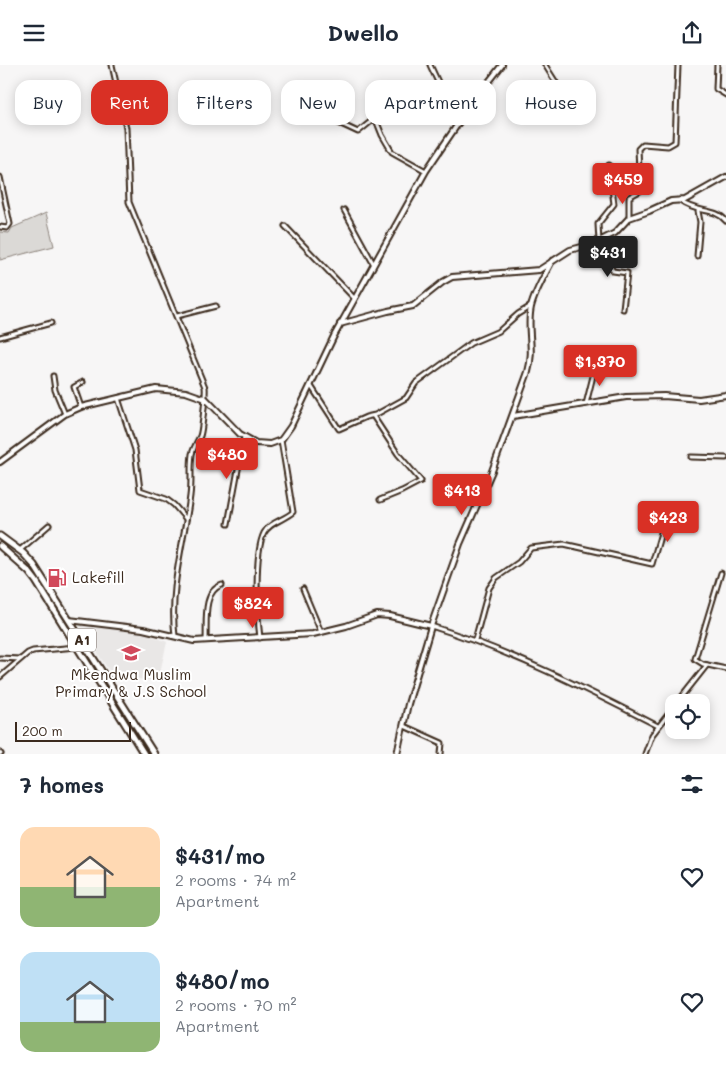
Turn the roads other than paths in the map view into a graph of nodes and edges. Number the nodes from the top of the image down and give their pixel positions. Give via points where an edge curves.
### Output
1 (112, 65) edge
2 (430, 65) edge
3 (502, 65) edge
4 (545, 65) edge
5 (678, 65) edge
6 (717, 65) edge
7 (437, 80) edge
8 (490, 80) edge
9 (554, 80) edge
10 (726, 95) edge
11 (341, 125) edge
12 (456, 125) edge
13 (609, 165) dead end
14 (426, 171) junction
15 (0, 177) edge
16 (726, 177) edge
17 (680, 201) junction
18 (344, 210) dead end
19 (698, 211) junction
20 (629, 218) junction
21 (726, 221) edge
22 (285, 226) dead end
23 (0, 227) edge
24 (598, 242) junction
25 (697, 256) dead end
26 (552, 261) junction
27 (373, 263) junction
28 (354, 298) junction
29 (532, 305) junction
30 (216, 306) dead end
31 (623, 309) dead end
32 (177, 316) junction
33 (52, 323) dead end
34 (340, 324) junction
35 (0, 337) edge
36 (596, 365) dead end
37 (53, 376) dead end
38 (83, 382) dead end
39 (311, 386) junction
40 (726, 395) edge
41 (118, 397) junction
42 (206, 399) junction
43 (586, 404) junction
44 (82, 407) junction
45 (65, 414) junction
46 (373, 415) junction
47 (514, 416) junction
48 (244, 437) junction
49 (281, 440) junction
50 (692, 457) dead end
51 (726, 458) edge
52 (0, 462) edge
53 (380, 500) dead end
54 (667, 512) dead end
55 (186, 519) junction
56 (228, 524) dead end
57 (49, 525) dead end
58 (0, 536) edge
59 (0, 546) edge
60 (19, 550) junction
61 (721, 573) dead end
62 (222, 585) dead end
63 (303, 589) dead end
64 (69, 619) junction
65 (431, 626) junction
66 (321, 633) junction
67 (175, 637) junction
68 (260, 638) junction
69 (206, 640) junction
70 (475, 640) junction
71 (76, 647) junction
72 (0, 659) edge
73 (20, 659) junction
74 (707, 665) junction
75 (726, 669) edge
76 (0, 677) edge
77 (684, 694) edge
78 (665, 718) edge
79 (404, 726) junction
80 (658, 726) junction
81 (144, 754) edge
82 (154, 754) edge
83 (397, 754) edge
84 (441, 754) edge
85 (645, 754) edge

1 - 32 street via 126,128 128,202
2 - 7 street
3 - 8 street
4 - 9 street
5 - 20 street via 675,142 668,146 643,144 638,149 640,191 630,197
6 - 10 street via 716,89
11 - 14 street via 357,132 375,119 392,152
12 - 14 street
13 - 24 street via 614,205 598,224
14 - 27 street
15 - 23 street via 10,224
16 - 17 street
17 - 19 street
17 - 20 street via 666,202
18 - 27 street
19 - 21 street via 717,213
19 - 25 street
20 - 24 street via 618,231
22 - 28 street
24 - 26 street via 570,250
24 - 31 street via 613,271 627,273
26 - 29 street
26 - 34 street via 537,271 452,277 413,306
27 - 28 street
28 - 34 street
29 - 46 street via 499,331 471,343 416,383 406,397
29 - 47 street via 529,334 532,355
30 - 32 street
32 - 42 street via 204,381
33 - 35 street
34 - 39 street
36 - 43 street
37 - 45 street
38 - 44 street via 74,387
39 - 46 street via 338,428
39 - 49 street
40 - 43 street via 699,399 639,396
41 - 42 street via 167,389 186,391
41 - 44 street
41 - 55 street via 135,450 140,490 166,499
42 - 48 street
42 - 55 street via 200,435 193,452
43 - 47 street
44 - 45 street
45 - 52 street
46 - 53 street via 398,454 421,481
47 - 65 street via 460,544
48 - 49 street via 263,445
48 - 56 street
49 - 68 street via 292,513 275,523 264,535 258,570
50 - 51 street
54 - 70 street via 652,564 564,544 527,550 519,562 496,578 490,588
55 - 67 street via 173,596
57 - 60 street
58 - 60 highway, A1
59 - 71 highway, A1 via 32,577
60 - 64 highway, A1 via 34,565
61 - 74 street via 695,655 697,661
62 - 69 street via 213,589 209,597
63 - 66 street
64 - 67 street via 143,629
64 - 82 highway, A1
65 - 66 street via 390,615 377,615
65 - 70 street
65 - 79 street
66 - 68 street
67 - 69 street
68 - 69 street
70 - 80 street via 558,675
71 - 73 street via 33,651
71 - 81 highway, A1
72 - 73 street
73 - 76 street
74 - 75 street
74 - 77 street
78 - 80 street
79 - 83 street
79 - 84 street via 442,743
80 - 85 street

